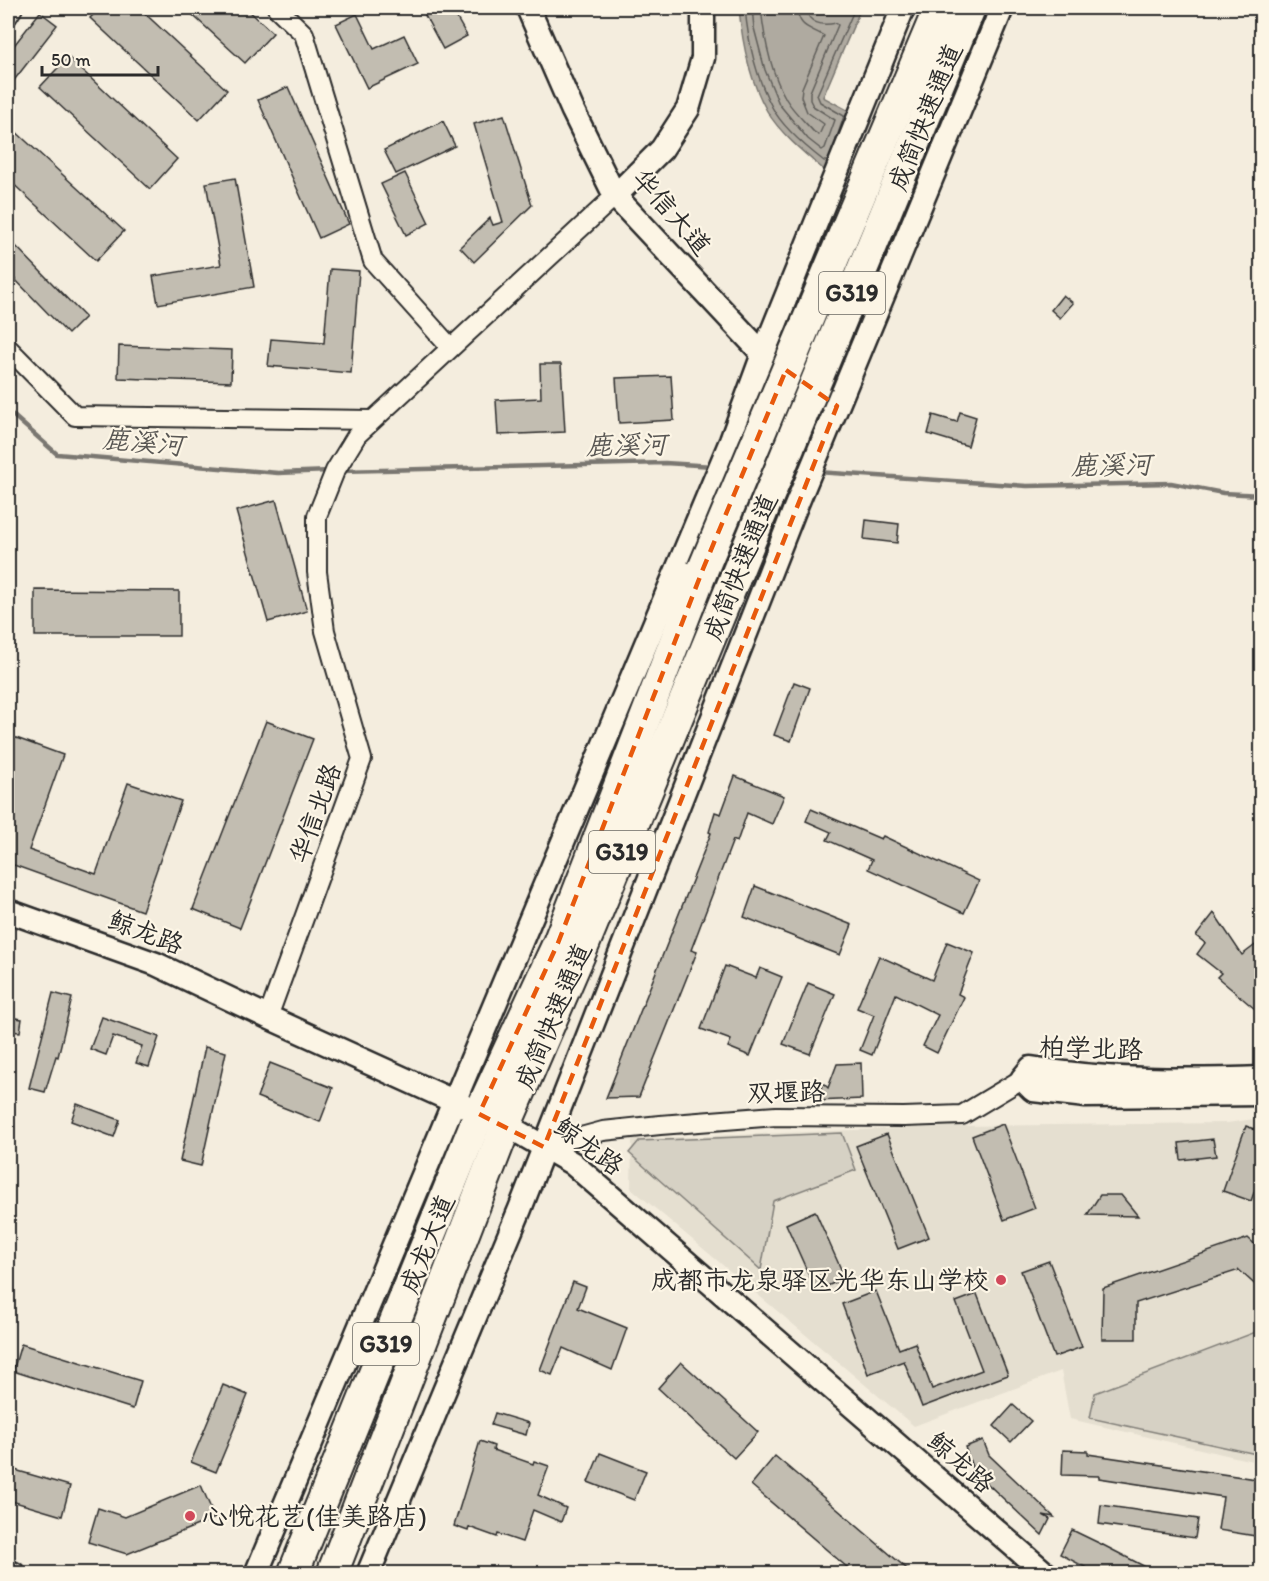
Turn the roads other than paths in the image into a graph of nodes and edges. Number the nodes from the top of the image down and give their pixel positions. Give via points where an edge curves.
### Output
1 (13, 8) edge
2 (277, 8) edge
3 (528, 8) edge
4 (703, 8) edge
5 (903, 8) edge
6 (939, 8) edge
7 (970, 8) edge
8 (1002, 8) edge
9 (8, 16) edge
10 (615, 196) junction
11 (450, 347) junction
12 (8, 348) edge
13 (764, 354) junction
14 (837, 406) junction
15 (372, 420) junction
16 (8, 911) edge
17 (268, 1017) junction
18 (1262, 1078) edge
19 (1022, 1079) junction
20 (1262, 1094) edge
21 (480, 1113) junction
22 (544, 1147) junction
23 (8, 1571) edge
24 (14, 1574) edge
25 (256, 1574) edge
26 (293, 1574) edge
27 (332, 1574) edge
28 (368, 1574) edge
29 (1046, 1574) edge

1 - 9 street
2 - 11 street via 304,34 374,261
3 - 10 street, 华信大道
4 - 10 street via 703,58 688,109 662,149
5 - 13 street
6 - 21 highway, 成简快速通道 / G319, bridge via 703,568 558,943
7 - 21 highway, 成简快速通道 / G319, bridge via 583,947
8 - 14 street
10 - 11 street
10 - 13 street, 华信大道
11 - 15 street
12 - 15 street via 75,416
13 - 14 street, 华信大道
13 - 21 street via 703,506
14 - 22 street
15 - 17 street, 华信北路 via 357,435 335,471 317,516 317,572 324,631 362,759
16 - 17 street, 鲸龙路 via 156,964
17 - 21 street, 鲸龙路
18 - 19 street, 柏学北路 via 1172,1080 1073,1075 1031,1068
19 - 20 street, 柏学北路 via 1033,1090 1086,1096
19 - 22 street, 双堰路 via 962,1115 776,1116 695,1122 603,1131
21 - 22 street, 鲸龙路
21 - 25 street
21 - 26 highway, 成龙大道 / G319
21 - 27 highway, 成龙大道 / G319
22 - 28 street
22 - 29 street, 鲸龙路 via 572,1163
23 - 24 street

